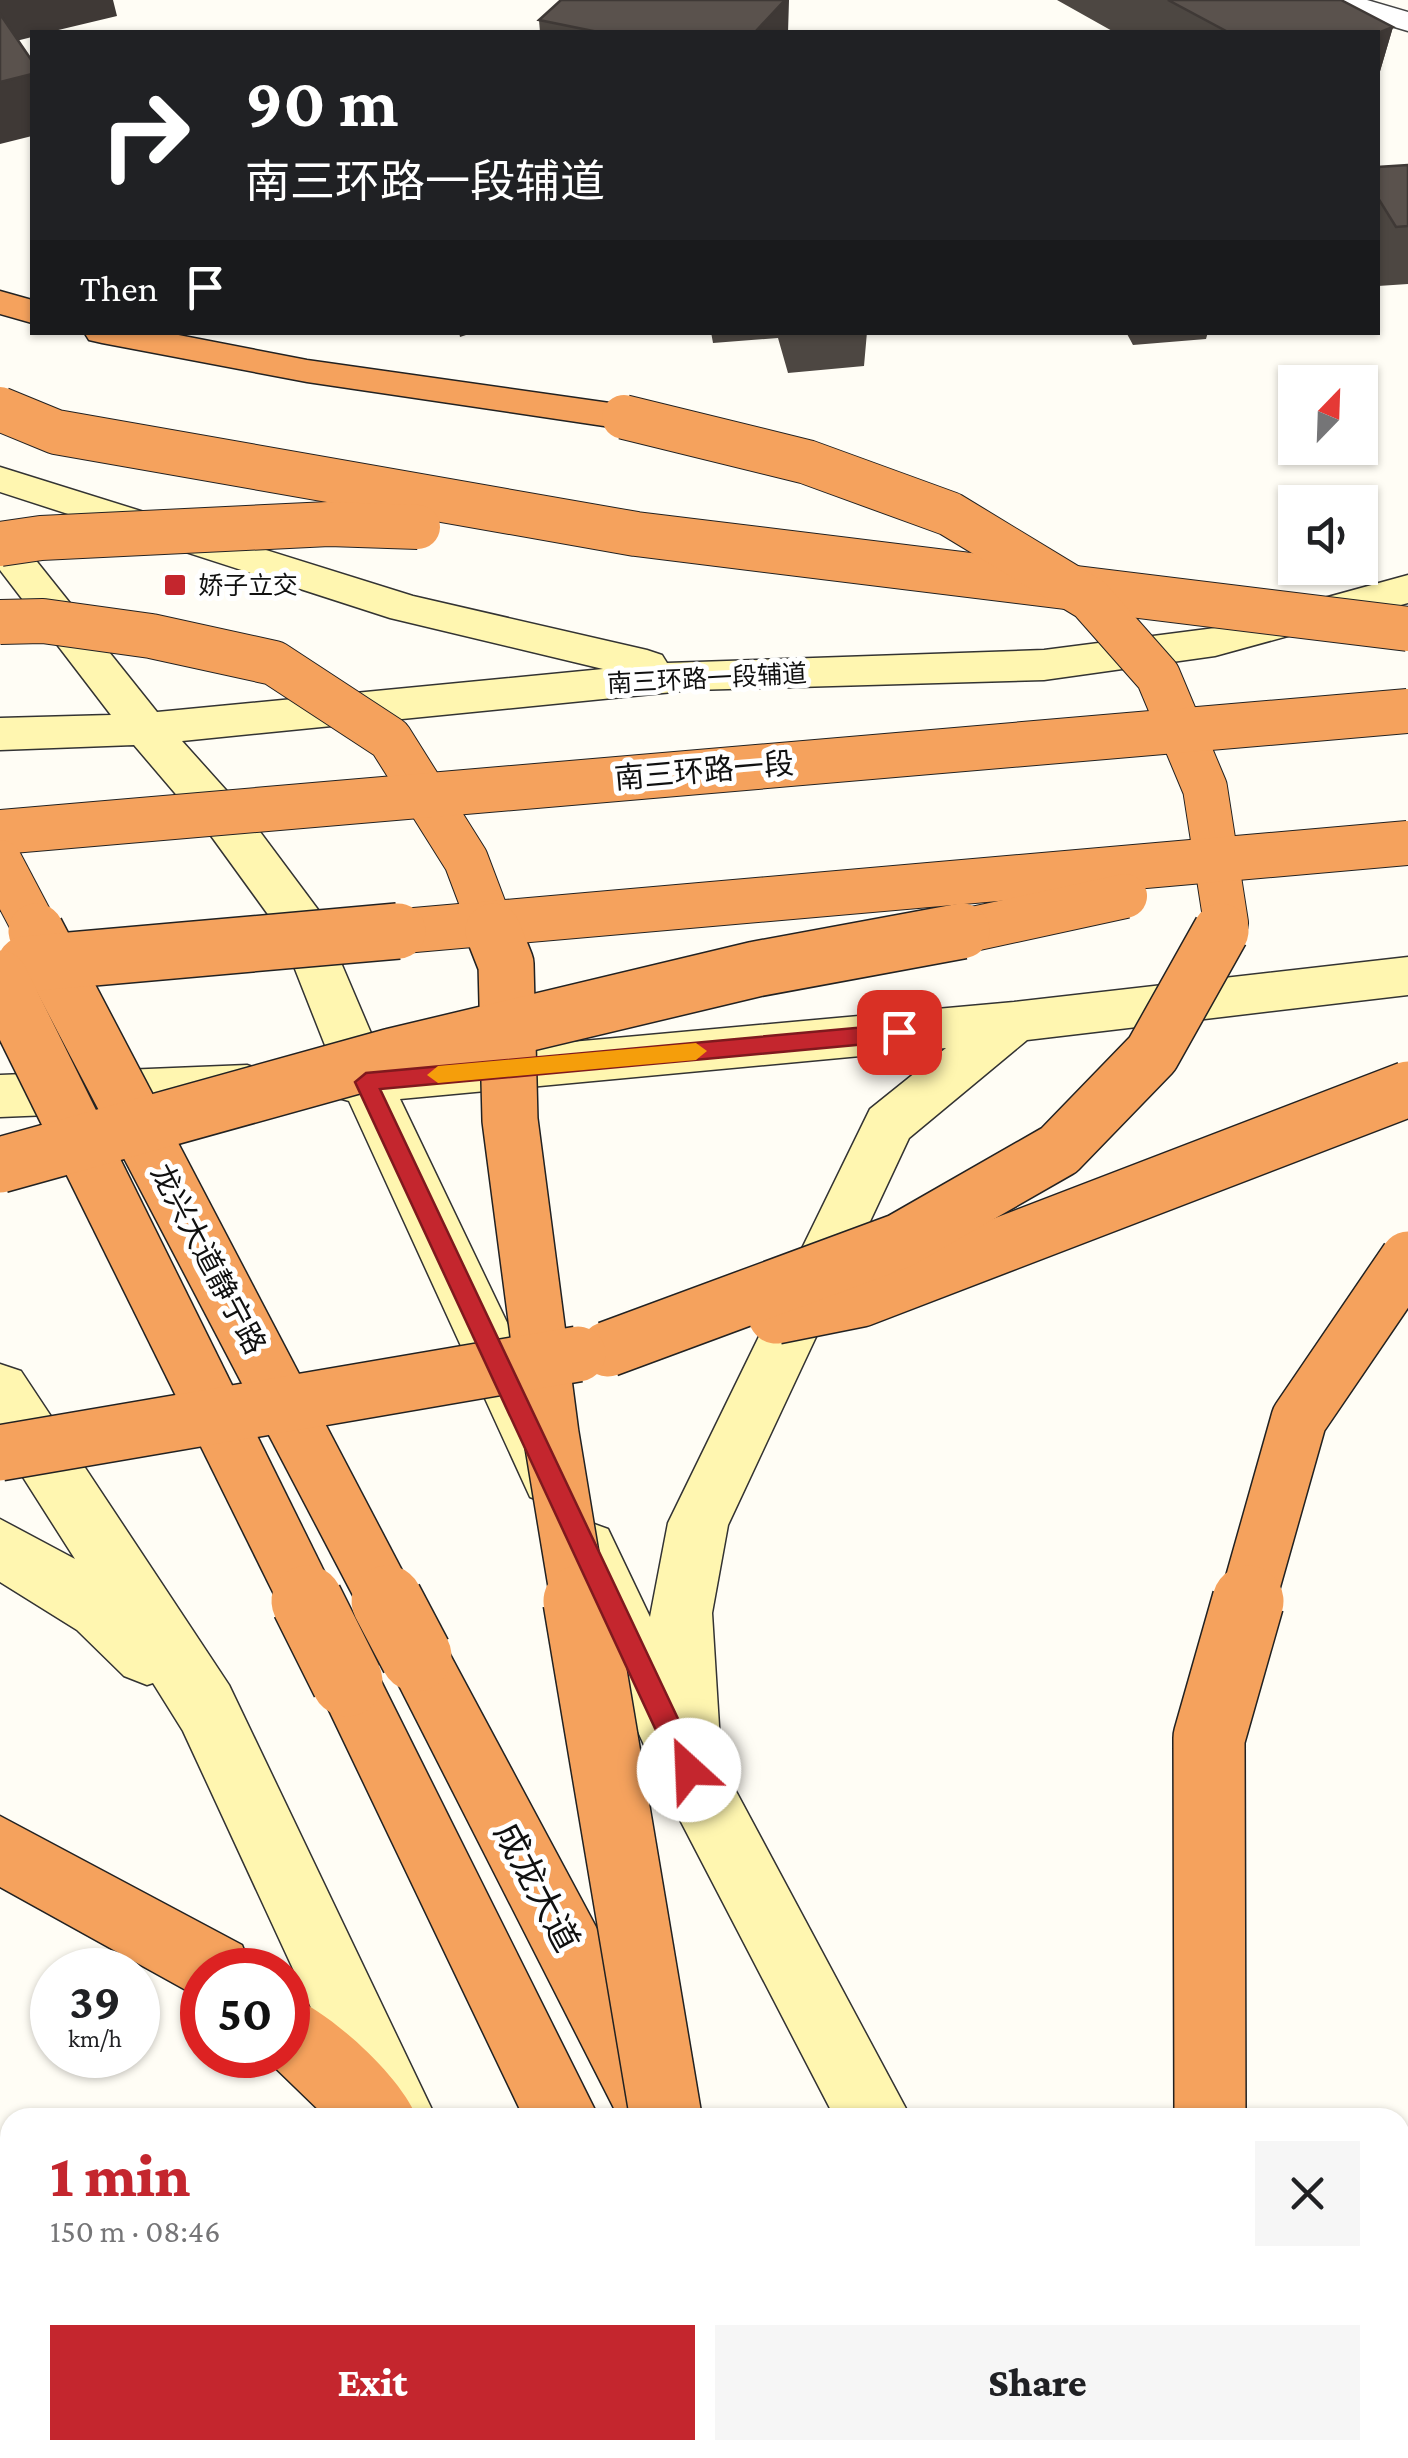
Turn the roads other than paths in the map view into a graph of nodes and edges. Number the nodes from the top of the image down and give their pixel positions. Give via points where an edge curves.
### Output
1 (1335, 0) edge
2 (1408, 22) edge
3 (0, 302) edge
4 (30, 311) edge
5 (118, 335) edge
6 (0, 408) edge
7 (0, 479) edge
8 (636, 534) junction
9 (0, 543) edge
10 (1408, 589) edge
11 (0, 622) edge
12 (1408, 629) edge
13 (694, 675) junction
14 (1408, 711) edge
15 (146, 729) junction
16 (0, 734) edge
17 (0, 832) edge
18 (1408, 843) edge
19 (1345, 848) junction
20 (0, 862) edge
21 (8, 969) edge
22 (1408, 976) edge
23 (1014, 1022) junction
24 (366, 1082) junction
25 (1408, 1090) edge
26 (0, 1096) edge
27 (0, 1165) edge
28 (1408, 1260) edge
29 (608, 1349) junction
30 (0, 1390) edge
31 (0, 1453) edge
32 (0, 1548) edge
33 (416, 1656) joint
34 (206, 1708) junction
35 (689, 1770) junction
36 (0, 1850) edge
37 (180, 1950) edge
38 (310, 2052) edge
39 (369, 2108) edge
40 (395, 2108) edge
41 (557, 2108) edge
42 (653, 2108) edge
43 (664, 2108) edge
44 (870, 2108) edge
45 (1210, 2108) edge

1 - 2 street
3 - 4 highway
5 - 29 highway, bridge via 308,371 624,416 806,462 950,514 1090,598 1158,676 1204,788 1226,924 1152,1054 1059,1150 900,1240
6 - 8 highway, bridge via 56,432
7 - 13 main road via 406,608
8 - 9 highway, bridge via 329,524
8 - 12 highway, bridge
9 - 15 main road
10 - 13 main road, 南三环路一段辅道 via 1215,642 1044,665
11 - 43 highway, bridge via 150,636 274,663 390,740 466,860 506,964 510,1120 551,1434
13 - 15 main road, 南三环路一段辅道
14 - 17 highway, 南三环路一段, bridge
15 - 16 main road, 南三环路一段辅道
15 - 24 main road via 226,820 302,924
18 - 19 highway, bridge
19 - 21 highway, bridge
19 - 27 highway, bridge via 945,936 756,968 392,1056
20 - 33 highway, 龙兴大道静宁路, bridge
21 - 41 highway, 龙兴大道静宁路, bridge
22 - 23 main road
23 - 24 main road
23 - 35 main road via 889,1124 698,1524 682,1613
24 - 26 main road
24 - 35 main road
25 - 29 highway, bridge via 861,1298
28 - 45 highway, bridge via 1299,1419 1208,1738
29 - 31 highway, bridge
30 - 34 main road
32 - 34 main road via 99,1609
33 - 42 highway, 成龙大道
34 - 40 main road
35 - 44 main road
36 - 37 highway
38 - 39 highway

